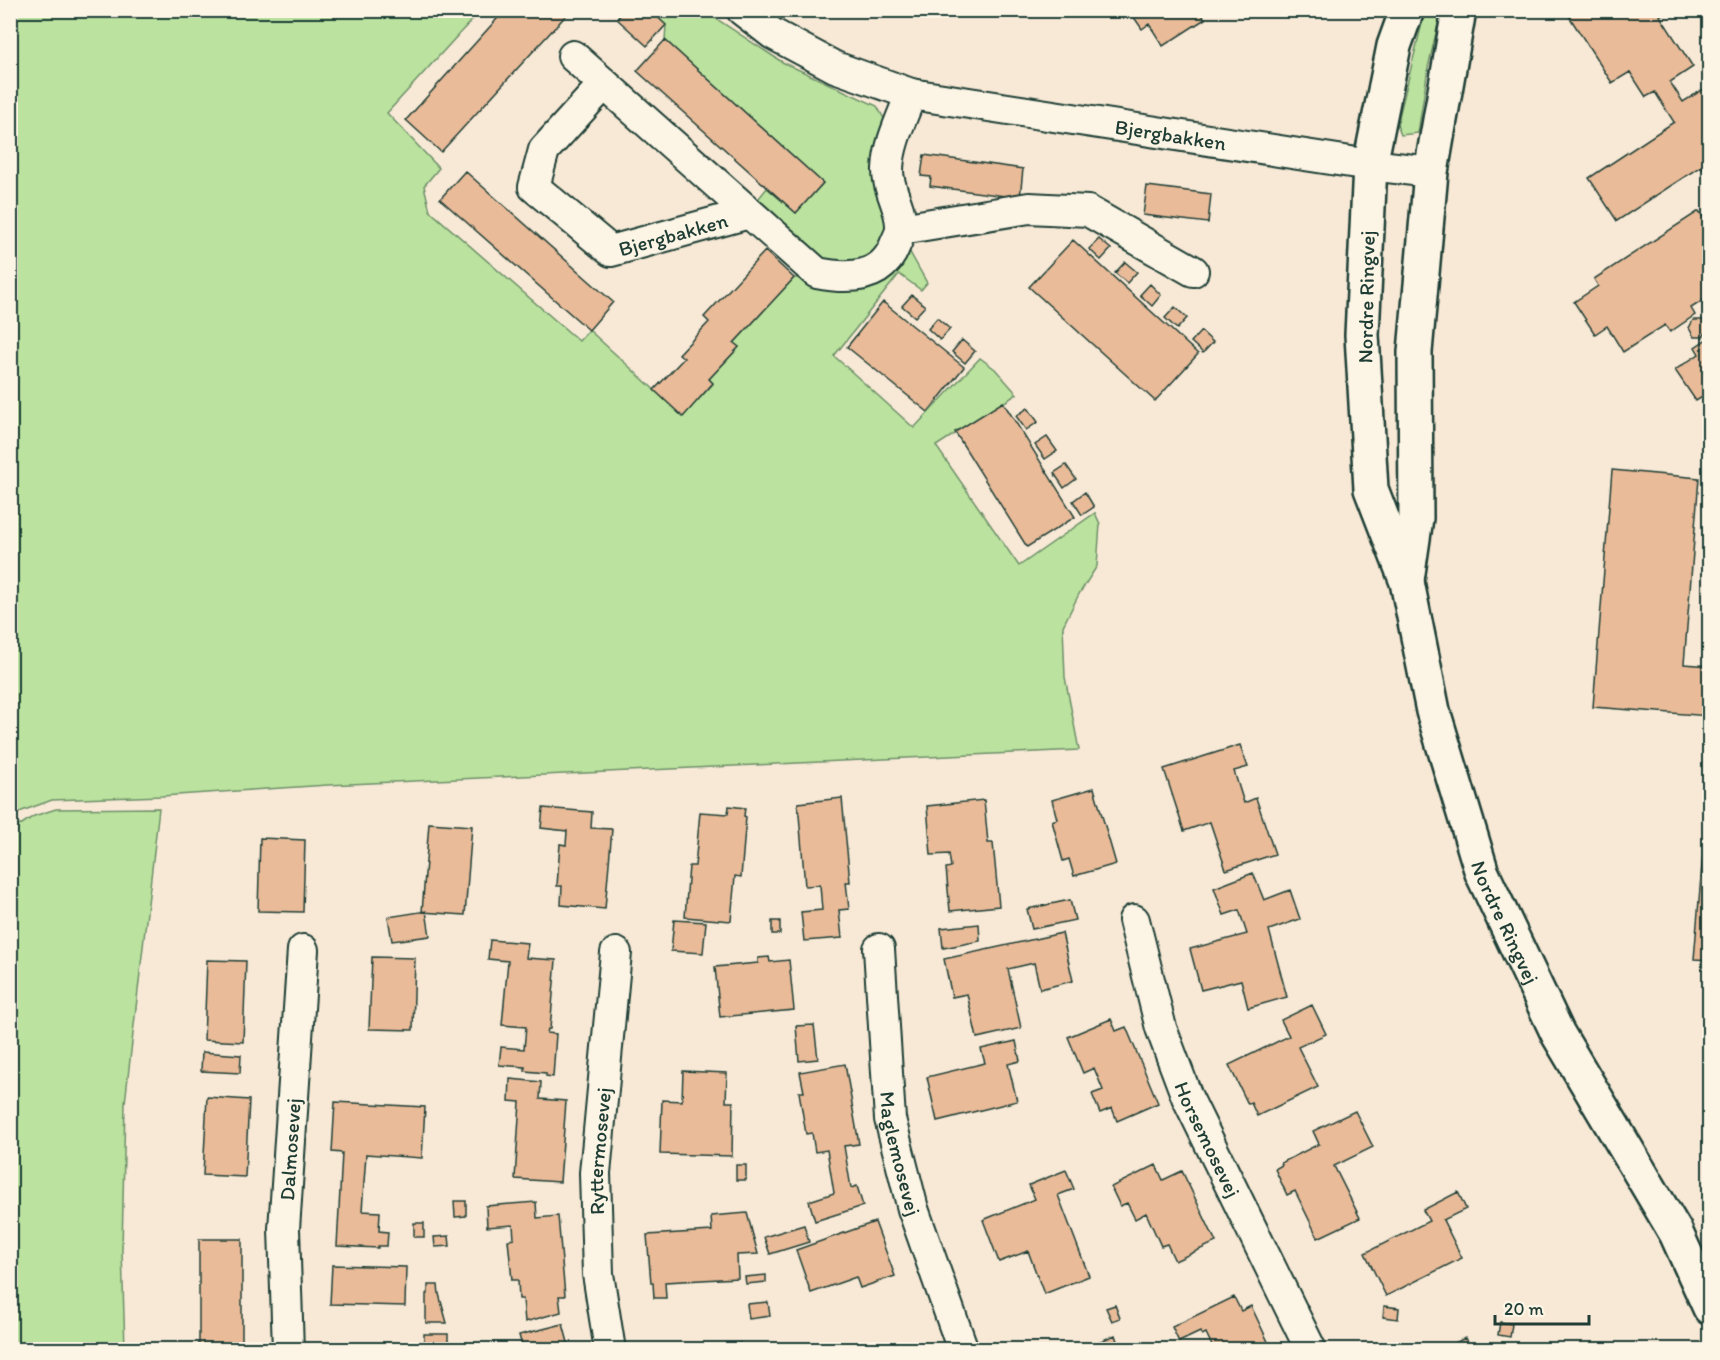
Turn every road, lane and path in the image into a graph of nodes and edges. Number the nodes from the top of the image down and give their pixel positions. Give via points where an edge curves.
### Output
1 (742, 10) edge
2 (1407, 10) edge
3 (1459, 10) edge
4 (573, 56) dead end
5 (604, 84) junction
6 (911, 94) junction
7 (1370, 165) junction
8 (1431, 172) junction
9 (749, 213) junction
10 (902, 229) junction
11 (1192, 271) dead end
12 (1407, 582) junction
13 (1134, 920) dead end
14 (879, 949) dead end
15 (303, 950) dead end
16 (616, 953) dead end
17 (1676, 1233) junction
18 (1710, 1277) edge
19 (1710, 1308) edge
20 (288, 1350) edge
21 (610, 1350) edge
22 (963, 1350) edge
23 (1311, 1350) edge

1 - 6 street, Bjergbakken via 773,34 835,67
2 - 7 street, Nordre Ringvej via 1394,46
3 - 8 street, Nordre Ringvej
4 - 5 street, Bjergbakken
5 - 9 street, Bjergbakken
5 - 9 street, Bjergbakken via 544,150 534,187 611,251
6 - 7 street, Bjergbakken
6 - 10 street via 891,148 888,172
7 - 8 street, Bjergbakken
7 - 12 street, Nordre Ringvej via 1362,335 1371,489
8 - 12 street, Nordre Ringvej via 1415,352 1416,518
9 - 10 street, Bjergbakken via 817,273 842,278 870,273 891,256
10 - 11 street via 1029,208 1089,211
12 - 17 street, Nordre Ringvej via 1433,711 1482,873 1558,1034
13 - 23 street, Horsemosevej via 1161,1028 1187,1097
14 - 22 street, Maglemosevej via 890,1119 913,1209
15 - 20 street, Dalmosevej via 284,1229
16 - 21 street, Ryttermosevej via 595,1173 598,1274
17 - 18 street, Nordre Ringvej
17 - 19 street, Nordre Ringvej

